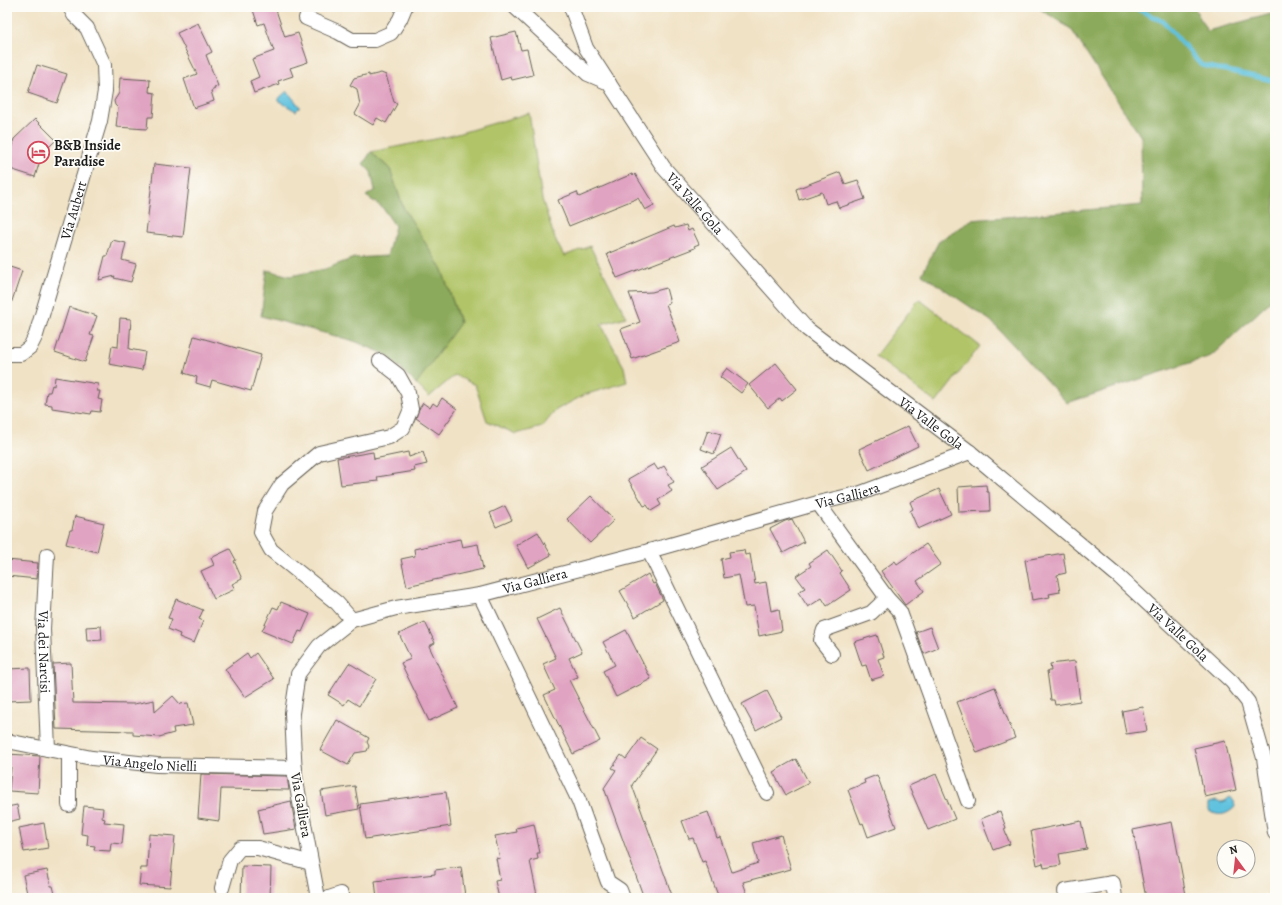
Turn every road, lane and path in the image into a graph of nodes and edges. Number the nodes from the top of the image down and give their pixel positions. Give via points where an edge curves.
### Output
1 (70, 7) edge
2 (405, 7) edge
3 (515, 7) edge
4 (571, 7) edge
5 (306, 18) dead end
6 (609, 83) junction
7 (7, 354) edge
8 (380, 361) dead end
9 (970, 452) junction
10 (818, 503) junction
11 (649, 551) junction
12 (47, 555) dead end
13 (480, 595) junction
14 (887, 598) junction
15 (352, 620) junction
16 (832, 654) dead end
17 (7, 741) edge
18 (48, 749) junction
19 (69, 754) junction
20 (295, 768) junction
21 (767, 793) dead end
22 (968, 801) dead end
23 (69, 805) dead end
24 (1275, 834) edge
25 (312, 863) junction
26 (222, 888) dead end
27 (1064, 892) dead end
28 (318, 898) edge
29 (623, 898) edge
30 (1115, 898) edge

1 - 7 street, Via Aubert via 87,28 104,65 105,91 100,121 36,335 30,347 21,354
2 - 5 street via 391,33 376,40 352,40
3 - 6 street via 588,74
4 - 6 street, Via Valle Gola via 586,48
6 - 9 street, Via Valle Gola via 664,168 807,329
8 - 15 street via 398,375 408,393 411,410 403,428 389,437 320,453 282,484 265,511 261,532 271,550 337,603
9 - 10 street, Via Galliera via 861,493
9 - 24 street, Via Valle Gola via 1117,575 1232,682 1248,702 1264,758
10 - 11 street, Via Galliera
10 - 14 street
11 - 13 street, Via Galliera
11 - 21 street
12 - 18 street, Via dei Narcisi via 43,629
13 - 15 street, Via Galliera via 396,608
13 - 29 street via 579,801 608,882 620,890
14 - 16 street via 871,613 824,630 821,640
14 - 22 street via 900,612
15 - 20 street, Via Galliera via 319,646 298,674 292,713
17 - 18 street, Via Angelo Nielli
18 - 19 street, Via Angelo Nielli
19 - 20 street, Via Angelo Nielli via 157,765
19 - 23 street
20 - 25 street, Via Galliera
25 - 26 street, Via Galliera via 258,848 240,848 230,860
25 - 28 street, Via Galliera
27 - 30 street via 1113,883

